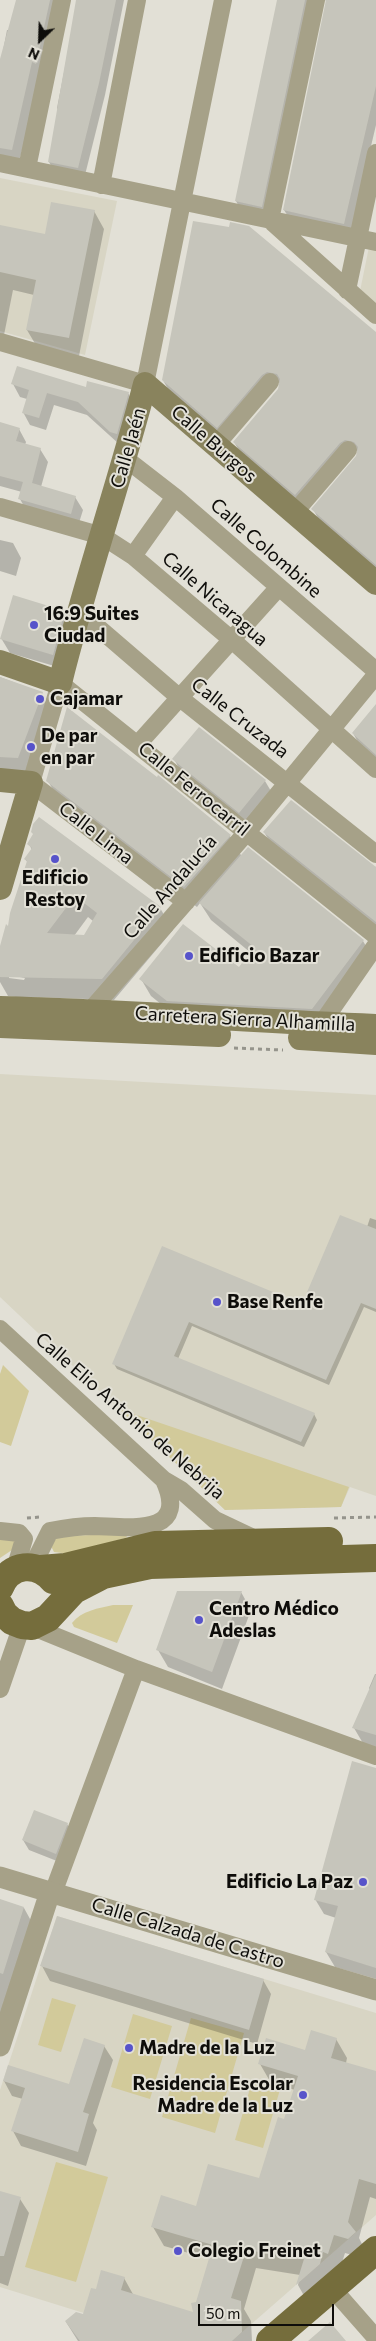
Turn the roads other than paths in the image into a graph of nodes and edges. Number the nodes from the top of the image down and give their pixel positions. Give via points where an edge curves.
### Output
1 (62, 0) edge
2 (137, 0) edge
3 (223, 0) edge
4 (316, 0) edge
5 (376, 152) edge
6 (0, 163) edge
7 (27, 168) junction
8 (101, 184) junction
9 (182, 202) junction
10 (270, 220) junction
11 (358, 238) junction
12 (376, 242) edge
13 (347, 290) junction
14 (376, 315) edge
15 (0, 342) edge
16 (270, 382) dead end
17 (145, 384) junction
18 (216, 446) junction
19 (348, 450) dead end
20 (126, 459) junction
21 (175, 497) junction
22 (0, 507) edge
23 (294, 513) junction
24 (102, 536) junction
25 (133, 556) junction
26 (376, 583) edge
27 (279, 587) junction
28 (77, 615) junction
29 (232, 640) junction
30 (0, 662) edge
31 (376, 673) edge
32 (60, 683) junction
33 (180, 698) junction
34 (330, 730) junction
35 (138, 744) junction
36 (376, 770) edge
37 (0, 780) edge
38 (287, 782) junction
39 (31, 783) junction
40 (247, 832) junction
41 (376, 854) edge
42 (0, 888) edge
43 (186, 902) junction
44 (376, 936) edge
45 (376, 945) edge
46 (0, 1008) edge
47 (90, 1011) junction
48 (115, 1012) junction
49 (322, 1024) junction
50 (0, 1026) edge
51 (376, 1026) edge
52 (233, 1036) junction
53 (368, 1041) edge
54 (0, 1329) edge
55 (164, 1480) junction
56 (0, 1531) edge
57 (147, 1537) junction
58 (376, 1539) edge
59 (263, 1542) junction
60 (376, 1558) edge
61 (17, 1573) edge
62 (54, 1610) junction
63 (11, 1617) edge
64 (79, 1647) junction
65 (136, 1669) junction
66 (0, 1689) edge
67 (376, 1756) edge
68 (0, 1877) edge
69 (51, 1893) junction
70 (376, 1990) edge
71 (6, 2009) edge
72 (0, 2046) edge
73 (376, 2250) edge
74 (332, 2288) junction
75 (376, 2338) edge
76 (270, 2341) edge

1 - 7 street
2 - 8 street
3 - 9 street, Calle Jaén
4 - 10 street
5 - 11 street
6 - 7 street
7 - 8 street
8 - 9 street
9 - 10 street
9 - 17 street, Calle Jaén
10 - 11 street
10 - 13 street
11 - 12 street
11 - 13 street
13 - 14 street
15 - 17 street, Calle Burgos
16 - 18 street
17 - 18 main road, Calle Burgos
17 - 20 main road, Calle Jaén
18 - 23 main road, Calle Burgos
19 - 23 street
20 - 21 street, Calle Colombine
20 - 24 main road, Calle Jaén
21 - 25 street
21 - 27 street, Calle Colombine
22 - 24 street, Calle Nicaragua
23 - 26 main road, Calle Burgos
24 - 25 street, Calle Nicaragua
24 - 28 main road, Calle Jaén
25 - 29 street, Calle Nicaragua
27 - 29 street
27 - 31 street, Calle Colombine
28 - 32 main road, Calle Jaén
28 - 33 street, Calle Cruzada via 94,624
29 - 33 street
29 - 34 street, Calle Nicaragua
30 - 32 main road, Calle Ferrocarril
31 - 34 street, Calle Andalucía
32 - 35 street, Calle Ferrocarril
32 - 39 street, Calle Jaén
33 - 35 street
33 - 38 street, Calle Cruzada
34 - 36 street, Calle Nicaragua
34 - 38 street, Calle Andalucía
35 - 40 street, Calle Ferrocarril
37 - 39 main road
38 - 40 street, Calle Andalucía
38 - 41 street, Calle Cruzada
39 - 42 main road, Calle Jaén
39 - 43 street, Calle Lima
40 - 43 street, Calle Andalucía
40 - 44 street, Calle Ferrocarril
43 - 47 street, Calle Andalucía
45 - 49 street
46 - 47 main road, Carretera Sierra Alhamilla
47 - 48 main road, Carretera Sierra Alhamilla
48 - 49 main road, Carretera Sierra Alhamilla
48 - 52 main road, Carretera Sierra Alhamilla via 147,1023 211,1028
49 - 51 main road, Carretera Sierra Alhamilla
50 - 52 main road, Carretera Sierra Alhamilla
52 - 53 main road, Carretera Sierra Alhamilla
54 - 55 street, Calle Elio Antonio de Nebrija
55 - 57 street via 170,1497 167,1514
55 - 59 street, Calle Elio Antonio de Nebrija via 181,1490 215,1520
56 - 61 street via 19,1532 24,1540
57 - 59 main road
57 - 61 main road via 64,1567
57 - 61 street via 94,1526 50,1531
58 - 59 main road
60 - 62 main road via 150,1564 103,1575 74,1590
61 - 62 main road via 54,1582 57,1600
62 - 63 main road via 40,1623
62 - 64 street
63 - 64 street
63 - 66 street
64 - 65 street
65 - 67 street
65 - 69 street
68 - 69 street, Calle Calzada de Castro
69 - 70 street, Calle Calzada de Castro
69 - 71 street
71 - 72 street
73 - 74 main road
74 - 75 street
74 - 76 main road

